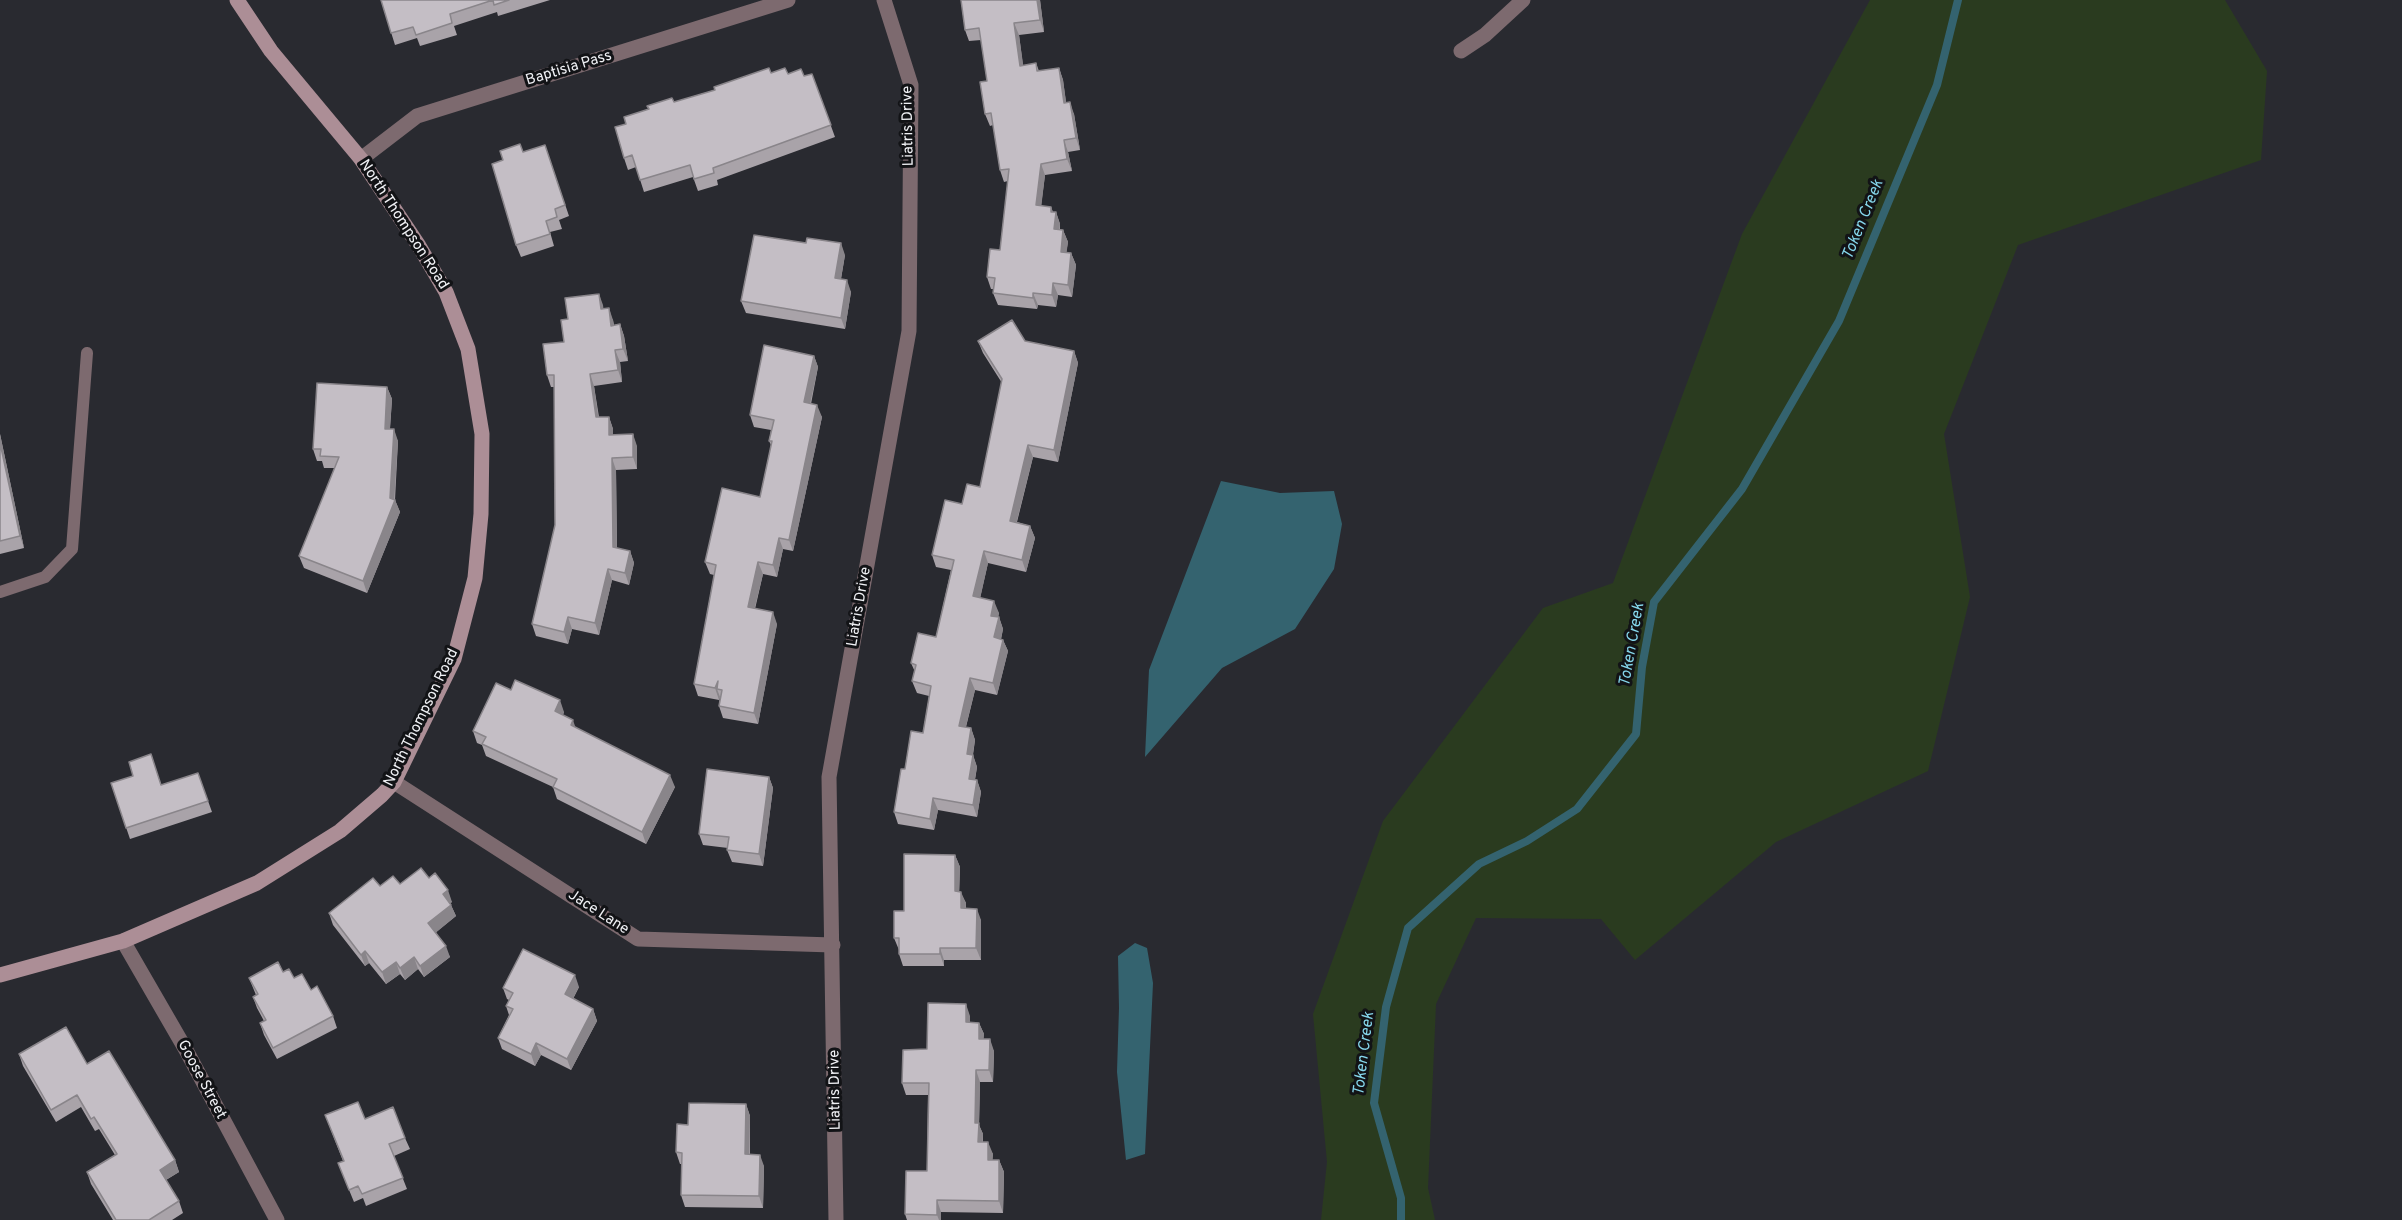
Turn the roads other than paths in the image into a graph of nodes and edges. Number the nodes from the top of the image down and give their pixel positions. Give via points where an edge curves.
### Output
1 (237, 0) edge
2 (788, 0) edge
3 (884, 0) edge
4 (1522, 0) edge
5 (1461, 51) dead end
6 (361, 159) junction
7 (87, 353) dead end
8 (0, 592) edge
9 (394, 782) junction
10 (123, 941) junction
11 (833, 945) junction
12 (0, 975) edge
13 (277, 1220) edge
14 (837, 1220) edge

1 - 6 street, North Thompson Road via 271,51
2 - 6 street, Baptisia Pass via 417,116
3 - 11 street, Liatris Drive via 911,86 909,331 829,777
4 - 5 street via 1485,35
6 - 9 street, North Thompson Road via 446,292 468,349 482,434 475,579 454,659
7 - 8 lane via 72,549 45,577
9 - 10 street, North Thompson Road via 340,831 257,883
9 - 11 street, Jace Lane via 638,939
10 - 12 street, North Thompson Road
10 - 13 street, Goose Street
11 - 14 street, Liatris Drive

